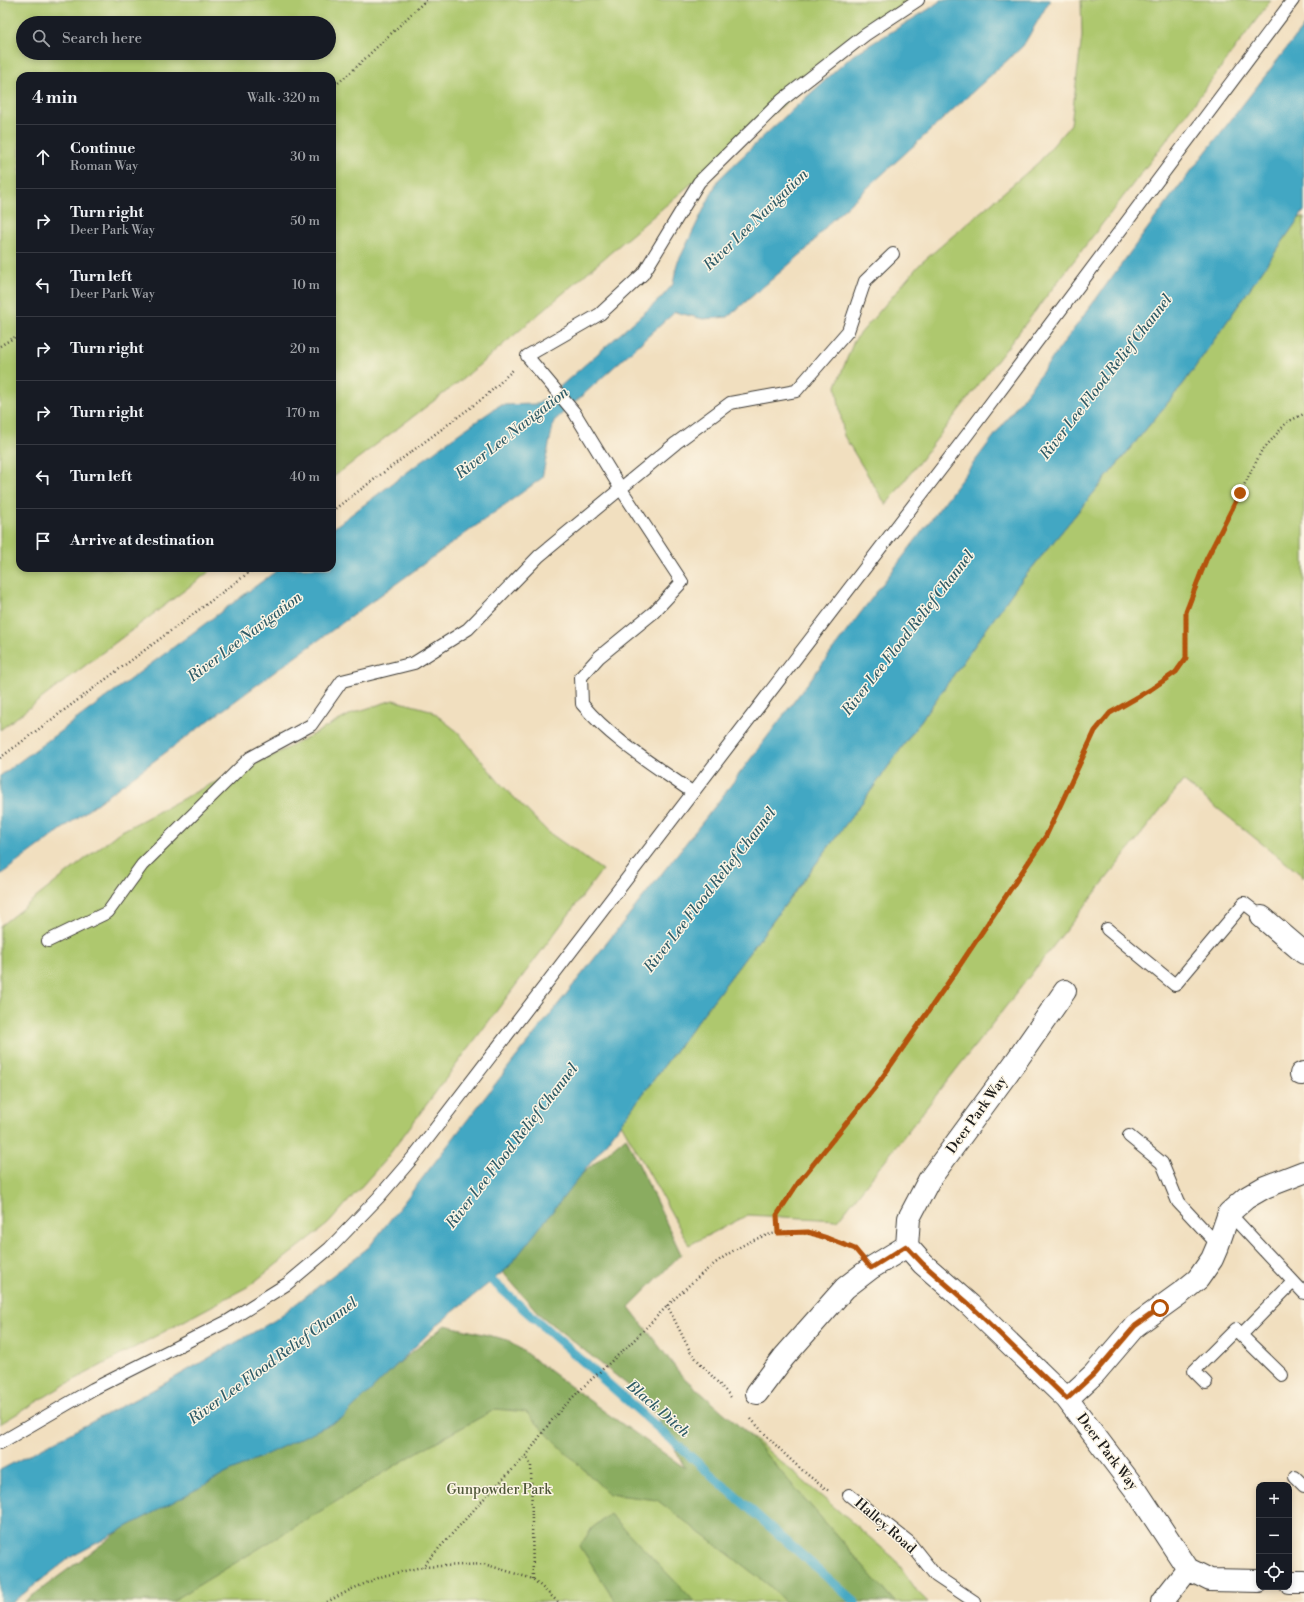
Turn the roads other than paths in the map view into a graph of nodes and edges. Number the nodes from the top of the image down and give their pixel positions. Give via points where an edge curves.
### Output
1 (918, 0) edge
2 (1293, 0) edge
3 (893, 254) dead end
4 (621, 489) junction
5 (692, 792) junction
6 (1262, 918) joint
7 (1107, 929) dead end
8 (48, 941) dead end
9 (1304, 953) edge
10 (1065, 991) dead end
11 (1129, 1136) dead end
12 (1304, 1172) edge
13 (1229, 1213) junction
14 (1218, 1245) junction
15 (906, 1246) junction
16 (1293, 1282) junction
17 (1304, 1293) edge
18 (1241, 1335) junction
19 (1282, 1375) dead end
20 (1206, 1383) dead end
21 (757, 1393) dead end
22 (1067, 1399) junction
23 (0, 1443) edge
24 (1295, 1477) dead end
25 (1304, 1486) edge
26 (849, 1495) dead end
27 (1188, 1569) junction
28 (1256, 1581) edge
29 (1292, 1582) edge
30 (1304, 1582) edge
31 (975, 1602) edge
32 (1162, 1602) edge

1 - 4 lane via 865,35 782,100 699,182 643,274 600,314 528,356 574,412
2 - 5 lane via 967,435
3 - 4 lane via 865,281 848,331 796,391 730,403 676,443
4 - 5 lane via 682,582 654,612 598,657 581,677 582,704 610,733
4 - 8 lane via 540,556 468,629 414,663 342,680 311,726 250,758 142,865 108,912
5 - 23 lane via 415,1155 330,1248 287,1284 228,1321 93,1389
6 - 7 lane via 1244,903 1175,985
6 - 9 street
10 - 15 street, Deer Park Way via 929,1180 909,1218
11 - 14 lane via 1162,1163 1178,1202
12 - 13 street via 1265,1187 1246,1198
13 - 14 street
13 - 16 lane
14 - 22 street via 1198,1279 1135,1326 1094,1374
15 - 21 street via 855,1280 830,1304
15 - 22 street, Deer Park Way
16 - 17 lane
16 - 18 lane
18 - 19 lane
18 - 20 lane via 1236,1329 1194,1371
22 - 27 street, Deer Park Way via 1138,1494
24 - 25 lane
26 - 31 lane, Halley Road via 909,1542 936,1576
27 - 28 street, Deer Park Way via 1210,1580
27 - 32 street
29 - 30 street

